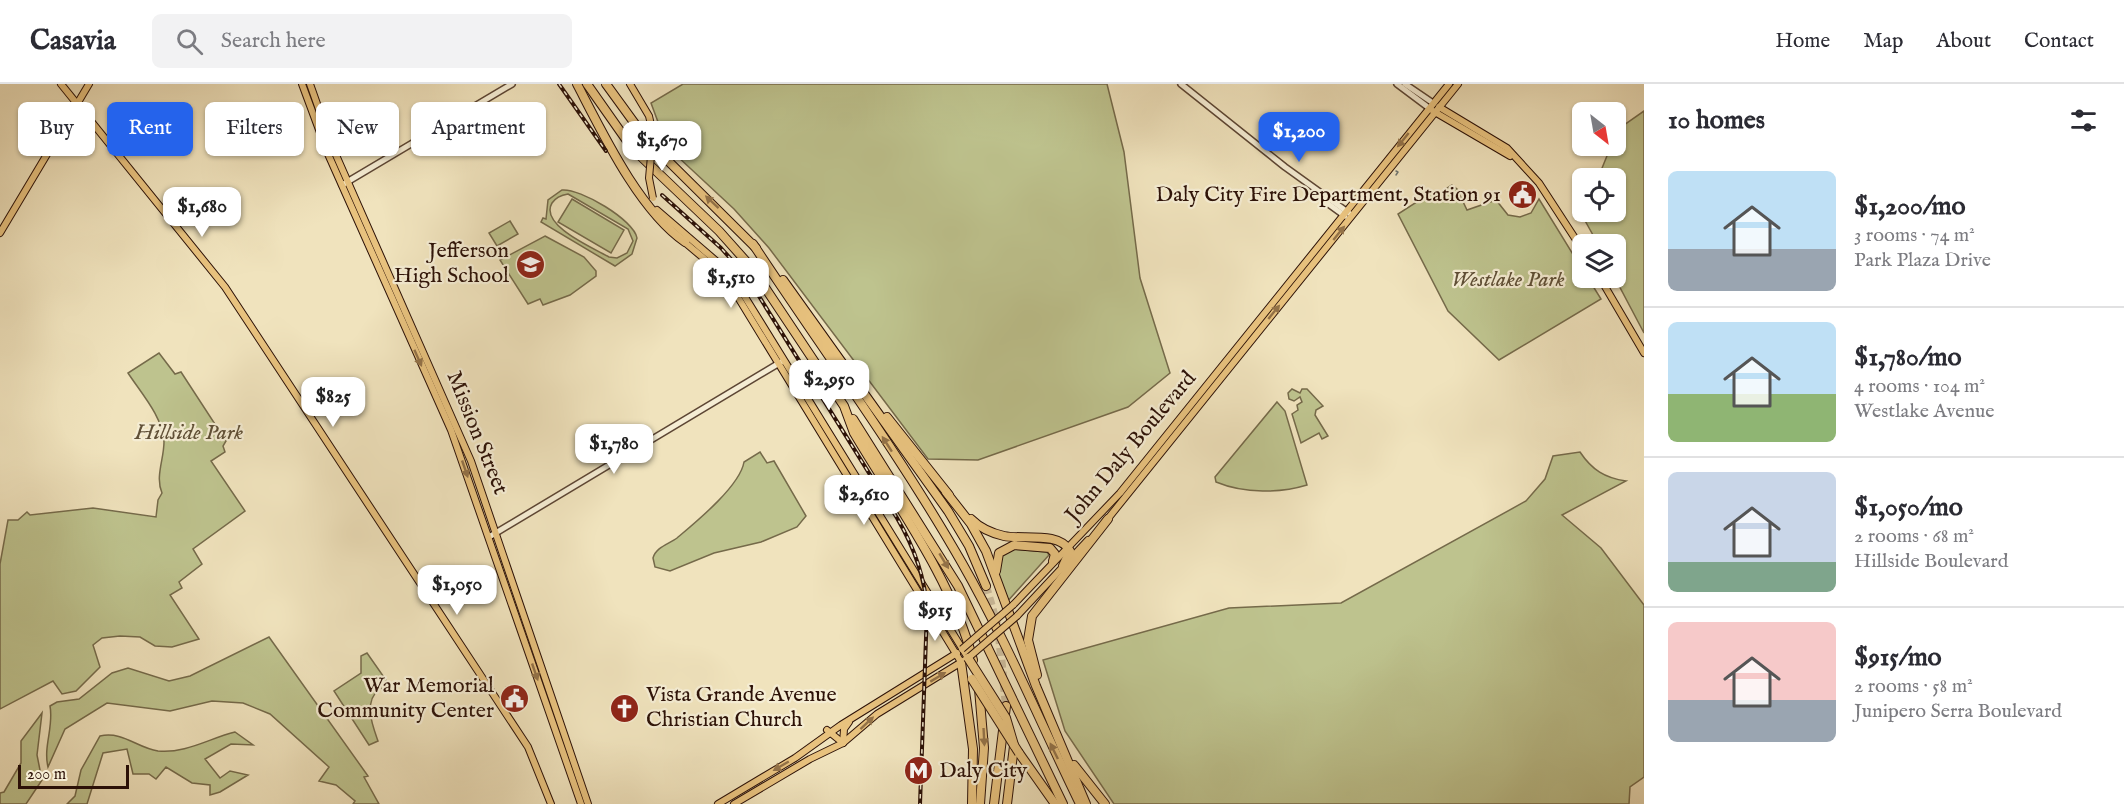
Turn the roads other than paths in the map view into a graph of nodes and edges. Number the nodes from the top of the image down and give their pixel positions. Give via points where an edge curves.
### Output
1 (61, 84) edge
2 (88, 84) edge
3 (302, 84) edge
4 (310, 84) edge
5 (513, 84) edge
6 (577, 84) edge
7 (586, 84) edge
8 (606, 84) edge
9 (630, 84) edge
10 (1181, 84) edge
11 (1397, 84) edge
12 (1405, 84) edge
13 (1449, 84) edge
14 (1458, 84) edge
15 (76, 102) joint
16 (1431, 105) junction
17 (1438, 110) junction
18 (1450, 121) junction
19 (95, 125) edge
20 (1488, 135) junction
21 (1479, 137) junction
22 (1496, 147) junction
23 (1403, 153) junction
24 (45, 156) edge
25 (1518, 161) junction
26 (345, 184) junction
27 (657, 210) junction
28 (1344, 214) junction
29 (1352, 216) junction
30 (0, 233) edge
31 (1572, 234) edge
32 (685, 242) junction
33 (753, 244) junction
34 (718, 266) junction
35 (1606, 288) edge
36 (1644, 353) edge
37 (841, 360) junction
38 (781, 361) junction
39 (844, 406) junction
40 (946, 492) junction
41 (1108, 519) junction
42 (496, 533) junction
43 (489, 537) junction
44 (1068, 547) junction
45 (1053, 561) junction
46 (1064, 566) junction
47 (986, 585) tunnel mouth
48 (1009, 605) junction
49 (962, 649) junction
50 (956, 654) junction
51 (964, 660) junction
52 (1006, 706) tunnel mouth
53 (1047, 710) junction
54 (854, 717) junction
55 (828, 732) junction
56 (1060, 740) junction
57 (843, 743) junction
58 (551, 804) edge
59 (581, 804) edge
60 (588, 804) edge
61 (718, 804) edge
62 (734, 804) edge
63 (972, 804) edge
64 (980, 804) edge
65 (994, 804) edge
66 (1007, 804) edge
67 (1055, 804) edge
68 (1063, 804) edge
69 (1080, 804) edge
70 (1086, 804) edge
71 (1106, 804) edge

1 - 15 main road
2 - 15 main road
3 - 26 main road, Mission Street
4 - 26 main road, Mission Street
5 - 26 street
6 - 32 highway via 651,212
7 - 39 highway via 638,154 747,262
33 -> 8 highway via 653,147
9 - 27 main road, bridge via 649,116 653,134 649,178
10 - 28 street
11 - 16 street
12 - 16 street
13 - 16 main road, John Daly Boulevard
14 - 17 main road, John Daly Boulevard
16 - 17 main road
16 -> 28 main road, John Daly Boulevard
17 - 18 main road
17 - 20 main road
17 - 23 main road, John Daly Boulevard
18 - 21 main road
18 - 23 main road via 1432,123
19 - 58 main road via 201,256 249,323 528,747
20 - 21 main road
20 - 22 main road
20 - 25 main road via 1508,148
21 - 22 main road
22 - 25 main road
23 - 29 main road, John Daly Boulevard
24 - 30 main road
25 - 31 main road via 1539,183
26 - 42 main road, Mission Street via 455,422
26 -> 43 main road, Mission Street via 451,430
27 - 32 main road
27 - 34 main road
28 - 29 street
28 - 44 main road, John Daly Boulevard via 1120,493
41 -> 29 main road, John Daly Boulevard
32 - 34 main road
33 - 37 highway
69 -> 33 highway via 963,564
34 - 38 main road via 737,284
35 - 36 main road
37 - 40 highway
37 - 47 highway via 948,511
38 - 42 street
38 - 49 main road
38 - 50 main road
39 -> 64 highway via 854,433 947,590 967,638 982,716
39 -> 68 highway via 962,593
40 - 44 highway via 986,530 1006,536 1054,539
40 - 48 highway via 980,540
41 - 46 main road, John Daly Boulevard
41 - 53 highway via 1037,606 1029,623 1029,646
42 - 43 street
42 - 60 main road, Mission Street
43 -> 59 main road, Mission Street
44 - 45 main road, John Daly Boulevard
44 - 46 highway via 1070,553
45 - 48 main road, John Daly Boulevard
45 - 48 highway via 1055,552 1048,548 1014,545 1002,550 996,568
46 - 51 main road, John Daly Boulevard, bridge via 1017,616
48 - 49 main road, John Daly Boulevard, bridge
48 - 53 highway
49 - 50 main road, John Daly Boulevard
49 - 51 main road
50 - 51 main road
50 - 54 main road, John Daly Boulevard
57 -> 51 main road, John Daly Boulevard via 877,714
51 - 63 highway via 973,745
51 - 66 highway, bridge via 1008,722 1014,745
51 - 67 highway, bridge via 972,679
52 - 65 highway
53 - 56 highway
54 - 55 main road, John Daly Boulevard
54 - 57 main road via 844,729
55 - 57 main road
55 -> 61 main road, John Daly Boulevard via 795,758
56 - 70 highway
56 - 71 highway via 1079,772
57 - 62 main road, John Daly Boulevard

